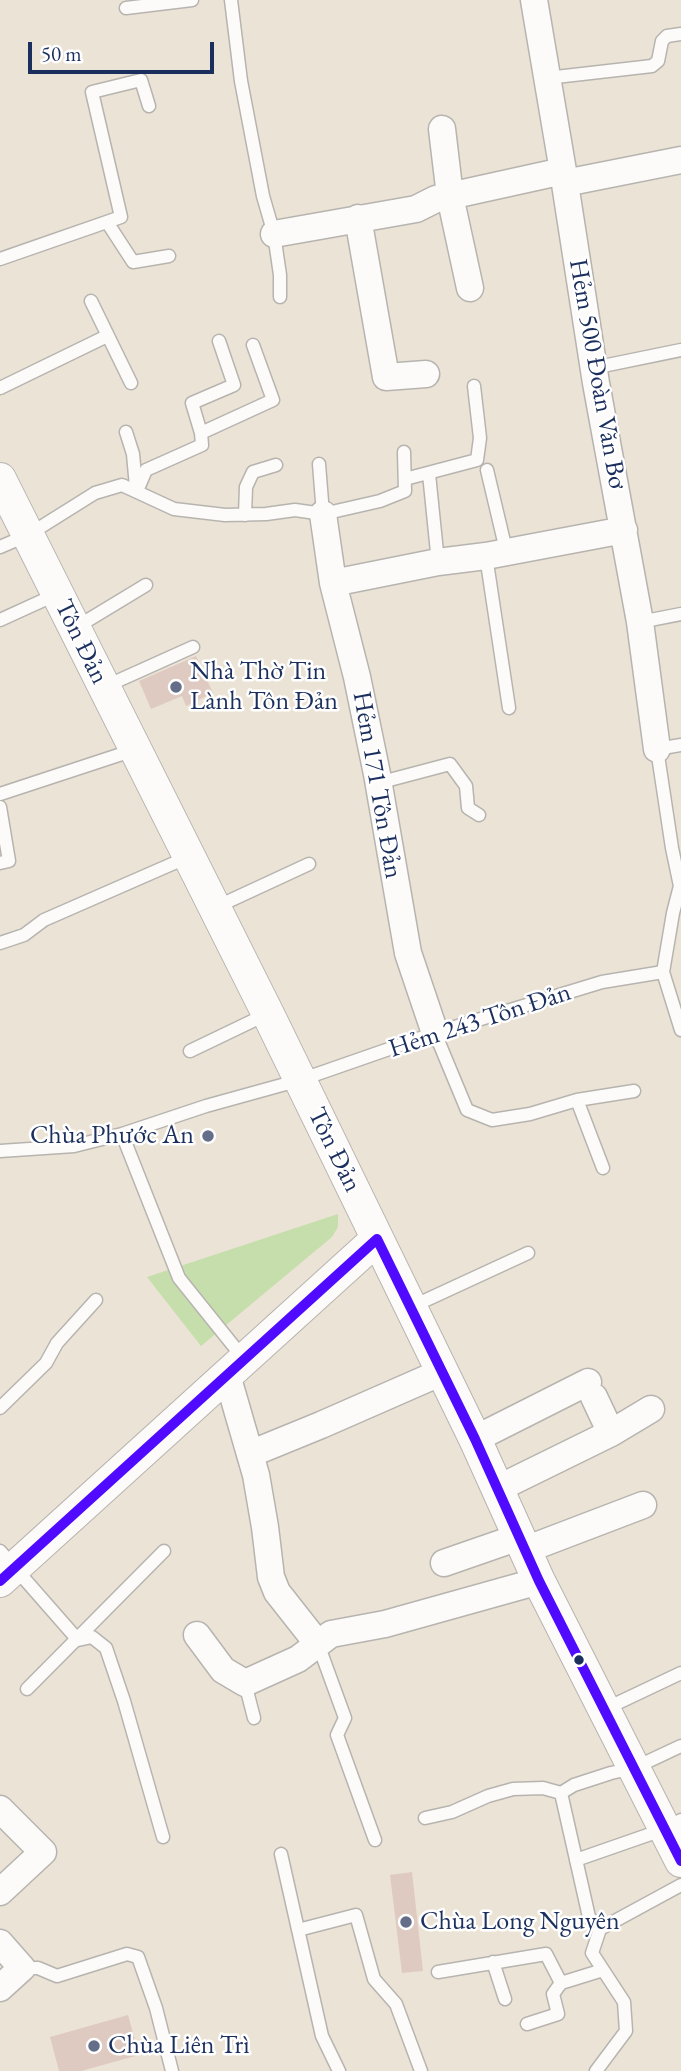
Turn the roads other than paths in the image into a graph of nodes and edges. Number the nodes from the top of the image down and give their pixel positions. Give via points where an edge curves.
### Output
1 (192, 0) edge
2 (231, 0) edge
3 (534, 0) edge
4 (126, 8) dead end
5 (681, 34) edge
6 (547, 78) junction
7 (149, 107) dead end
8 (442, 129) dead end
9 (681, 160) edge
10 (564, 176) junction
11 (450, 196) junction
12 (358, 218) junction
13 (107, 222) junction
14 (274, 234) junction
15 (169, 256) dead end
16 (0, 259) edge
17 (470, 288) dead end
18 (280, 297) dead end
19 (91, 301) dead end
20 (107, 336) junction
21 (219, 341) dead end
22 (253, 345) dead end
23 (681, 350) edge
24 (593, 368) junction
25 (426, 374) dead end
26 (131, 383) dead end
27 (474, 386) dead end
28 (0, 388) edge
29 (126, 432) dead end
30 (201, 433) junction
31 (404, 452) dead end
32 (319, 464) dead end
33 (276, 465) dead end
34 (487, 470) dead end
35 (429, 474) junction
36 (0, 479) edge
37 (405, 479) junction
38 (136, 491) junction
39 (323, 514) junction
40 (244, 515) junction
41 (624, 530) junction
42 (14, 541) edge
43 (496, 553) junction
44 (438, 562) junction
45 (332, 583) junction
46 (146, 586) dead end
47 (57, 593) junction
48 (681, 614) edge
49 (0, 620) edge
50 (639, 622) junction
51 (74, 629) junction
52 (193, 647) dead end
53 (104, 687) junction
54 (509, 708) dead end
55 (669, 747) edge
56 (135, 750) junction
57 (378, 783) junction
58 (0, 794) edge
59 (0, 807) edge
60 (480, 816) dead end
61 (676, 847) edge
62 (188, 857) junction
63 (0, 863) edge
64 (309, 864) dead end
65 (214, 908) junction
66 (0, 943) edge
67 (663, 972) junction
68 (268, 1014) junction
69 (681, 1030) edge
70 (435, 1033) junction
71 (190, 1051) dead end
72 (300, 1080) junction
73 (634, 1091) dead end
74 (577, 1100) junction
75 (121, 1134) junction
76 (0, 1151) edge
77 (603, 1168) dead end
78 (377, 1239) junction
79 (528, 1253) dead end
80 (96, 1300) dead end
81 (410, 1308) junction
82 (236, 1367) junction
83 (442, 1371) junction
84 (0, 1408) edge
85 (650, 1409) dead end
86 (611, 1433) junction
87 (475, 1439) junction
88 (250, 1454) junction
89 (497, 1489) junction
90 (643, 1505) dead end
91 (522, 1544) junction
92 (164, 1551) dead end
93 (443, 1563) dead end
94 (5, 1567) edge
95 (539, 1581) junction
96 (197, 1635) dead end
97 (78, 1640) junction
98 (318, 1644) junction
99 (681, 1674) edge
100 (244, 1683) junction
101 (27, 1689) dead end
102 (604, 1709) junction
103 (254, 1718) dead end
104 (681, 1746) edge
105 (634, 1768) junction
106 (561, 1793) junction
107 (0, 1809) edge
108 (425, 1818) dead end
109 (673, 1824) edge
110 (163, 1838) dead end
111 (375, 1840) dead end
112 (281, 1854) dead end
113 (576, 1860) junction
114 (681, 1861) edge
115 (681, 1885) edge
116 (0, 1892) edge
117 (600, 1929) junction
118 (298, 1930) junction
119 (0, 1943) edge
120 (493, 1962) junction
121 (22, 1968) junction
122 (603, 1970) junction
123 (438, 1972) dead end
124 (561, 1983) junction
125 (0, 1988) edge
126 (505, 1999) dead end
127 (527, 2024) dead end
128 (172, 2071) edge
129 (339, 2071) edge
130 (421, 2071) edge
131 (596, 2071) edge

1 - 4 lane
2 - 14 lane via 241,80
3 - 6 street, Hẻm 500 Đoàn Văn Bơ
5 - 6 lane via 662,41 658,61 652,66
6 - 10 street, Hẻm 500 Đoàn Văn Bơ
7 - 13 lane via 141,80 92,92 121,217
8 - 11 street
9 - 10 street
10 - 11 street
10 - 24 street, Hẻm 500 Đoàn Văn Bơ
11 - 12 street via 416,209
11 - 17 street
12 - 14 street
12 - 25 street via 386,377
13 - 15 lane via 133,262
13 - 16 lane
14 - 18 lane
19 - 20 lane
20 - 26 lane
20 - 28 lane
21 - 30 lane via 233,385 192,403
22 - 30 lane via 273,400
23 - 24 lane
24 - 41 street, Hẻm 500 Đoàn Văn Bơ
27 - 35 lane via 480,438 477,460
29 - 38 lane
30 - 38 lane via 202,445 146,470
31 - 37 lane
32 - 39 lane
33 - 40 lane via 253,472 246,487
34 - 43 lane
35 - 37 lane
35 - 44 lane
36 - 42 street, Tôn Đản
37 - 39 lane via 405,491
38 - 40 lane via 174,509
38 - 42 lane via 122,485 95,493
39 - 40 lane via 295,510
39 - 45 street, Hẻm 171 Tôn Đản
41 - 43 street
41 - 50 street, Hẻm 500 Đoàn Văn Bơ
42 - 47 street, Tôn Đản
43 - 44 street
43 - 54 lane
44 - 45 street
45 - 57 street, Hẻm 171 Tôn Đản
46 - 51 lane
47 - 49 lane
47 - 51 street, Tôn Đản
48 - 50 lane
50 - 55 street, Hẻm 500 Đoàn Văn Bơ
51 - 53 street, Tôn Đản
52 - 53 lane
53 - 56 street, Tôn Đản
55 - 61 lane
56 - 58 lane
56 - 62 street, Tôn Đản
57 - 60 lane via 450,764 466,786 468,808
57 - 70 street, Hẻm 171 Tôn Đản via 408,953
59 - 63 lane via 9,860
61 - 67 lane via 680,886
62 - 65 street, Tôn Đản
62 - 66 lane
64 - 65 lane
65 - 68 street, Tôn Đản
67 - 69 lane
67 - 70 lane, Hẻm 243 Tôn Đản via 602,982
68 - 71 lane
68 - 72 street, Tôn Đản
70 - 72 lane, Hẻm 243 Tôn Đản
70 - 74 lane via 467,1110 492,1120
72 - 75 lane, Hẻm 243 Tôn Đản
72 - 78 street, Tôn Đản
73 - 74 lane
74 - 77 lane
75 - 76 lane, Hẻm 243 Tôn Đản via 74,1146
75 - 82 lane via 179,1278
78 - 81 street, Tôn Đản
78 - 82 street
79 - 81 lane
80 - 84 lane via 57,1343 46,1363
81 - 83 street, Tôn Đản
82 - 88 street
82 - 94 street
83 - 87 street, Tôn Đản
83 - 88 street
85 - 86 street
86 - 87 street via 591,1389
86 - 89 street
87 - 89 street, Tôn Đản
88 - 98 street via 271,1577 277,1592
89 - 91 street, Tôn Đản
90 - 91 street
91 - 93 street
91 - 95 street, Tôn Đản
92 - 97 lane
94 - 97 lane
95 - 98 street via 385,1624 331,1634
95 - 102 street, Tôn Đản
96 - 100 street via 223,1670
97 - 101 lane
97 - 110 lane via 92,1637 106,1648
98 - 100 street via 298,1659
98 - 111 lane via 345,1718 337,1735
99 - 102 lane
100 - 103 lane
102 - 105 street, Tôn Đản
104 - 105 lane
105 - 106 lane
105 - 109 street, Tôn Đản
106 - 108 lane via 513,1789
106 - 113 lane
107 - 116 street via 43,1852
109 - 113 lane
109 - 114 street, Tôn Đản
112 - 118 lane
113 - 117 lane via 589,1917
115 - 117 lane
117 - 122 lane via 592,1954
118 - 129 lane via 322,2036
118 - 130 lane via 356,1914 374,1979 396,2004
119 - 121 street
120 - 123 lane
120 - 124 lane via 547,1954
120 - 126 lane
121 - 125 street
121 - 128 lane via 38,1968 57,1976 127,1954 138,1957
122 - 124 lane
122 - 131 lane via 624,2002 626,2031
124 - 127 lane via 552,1994 558,2014

